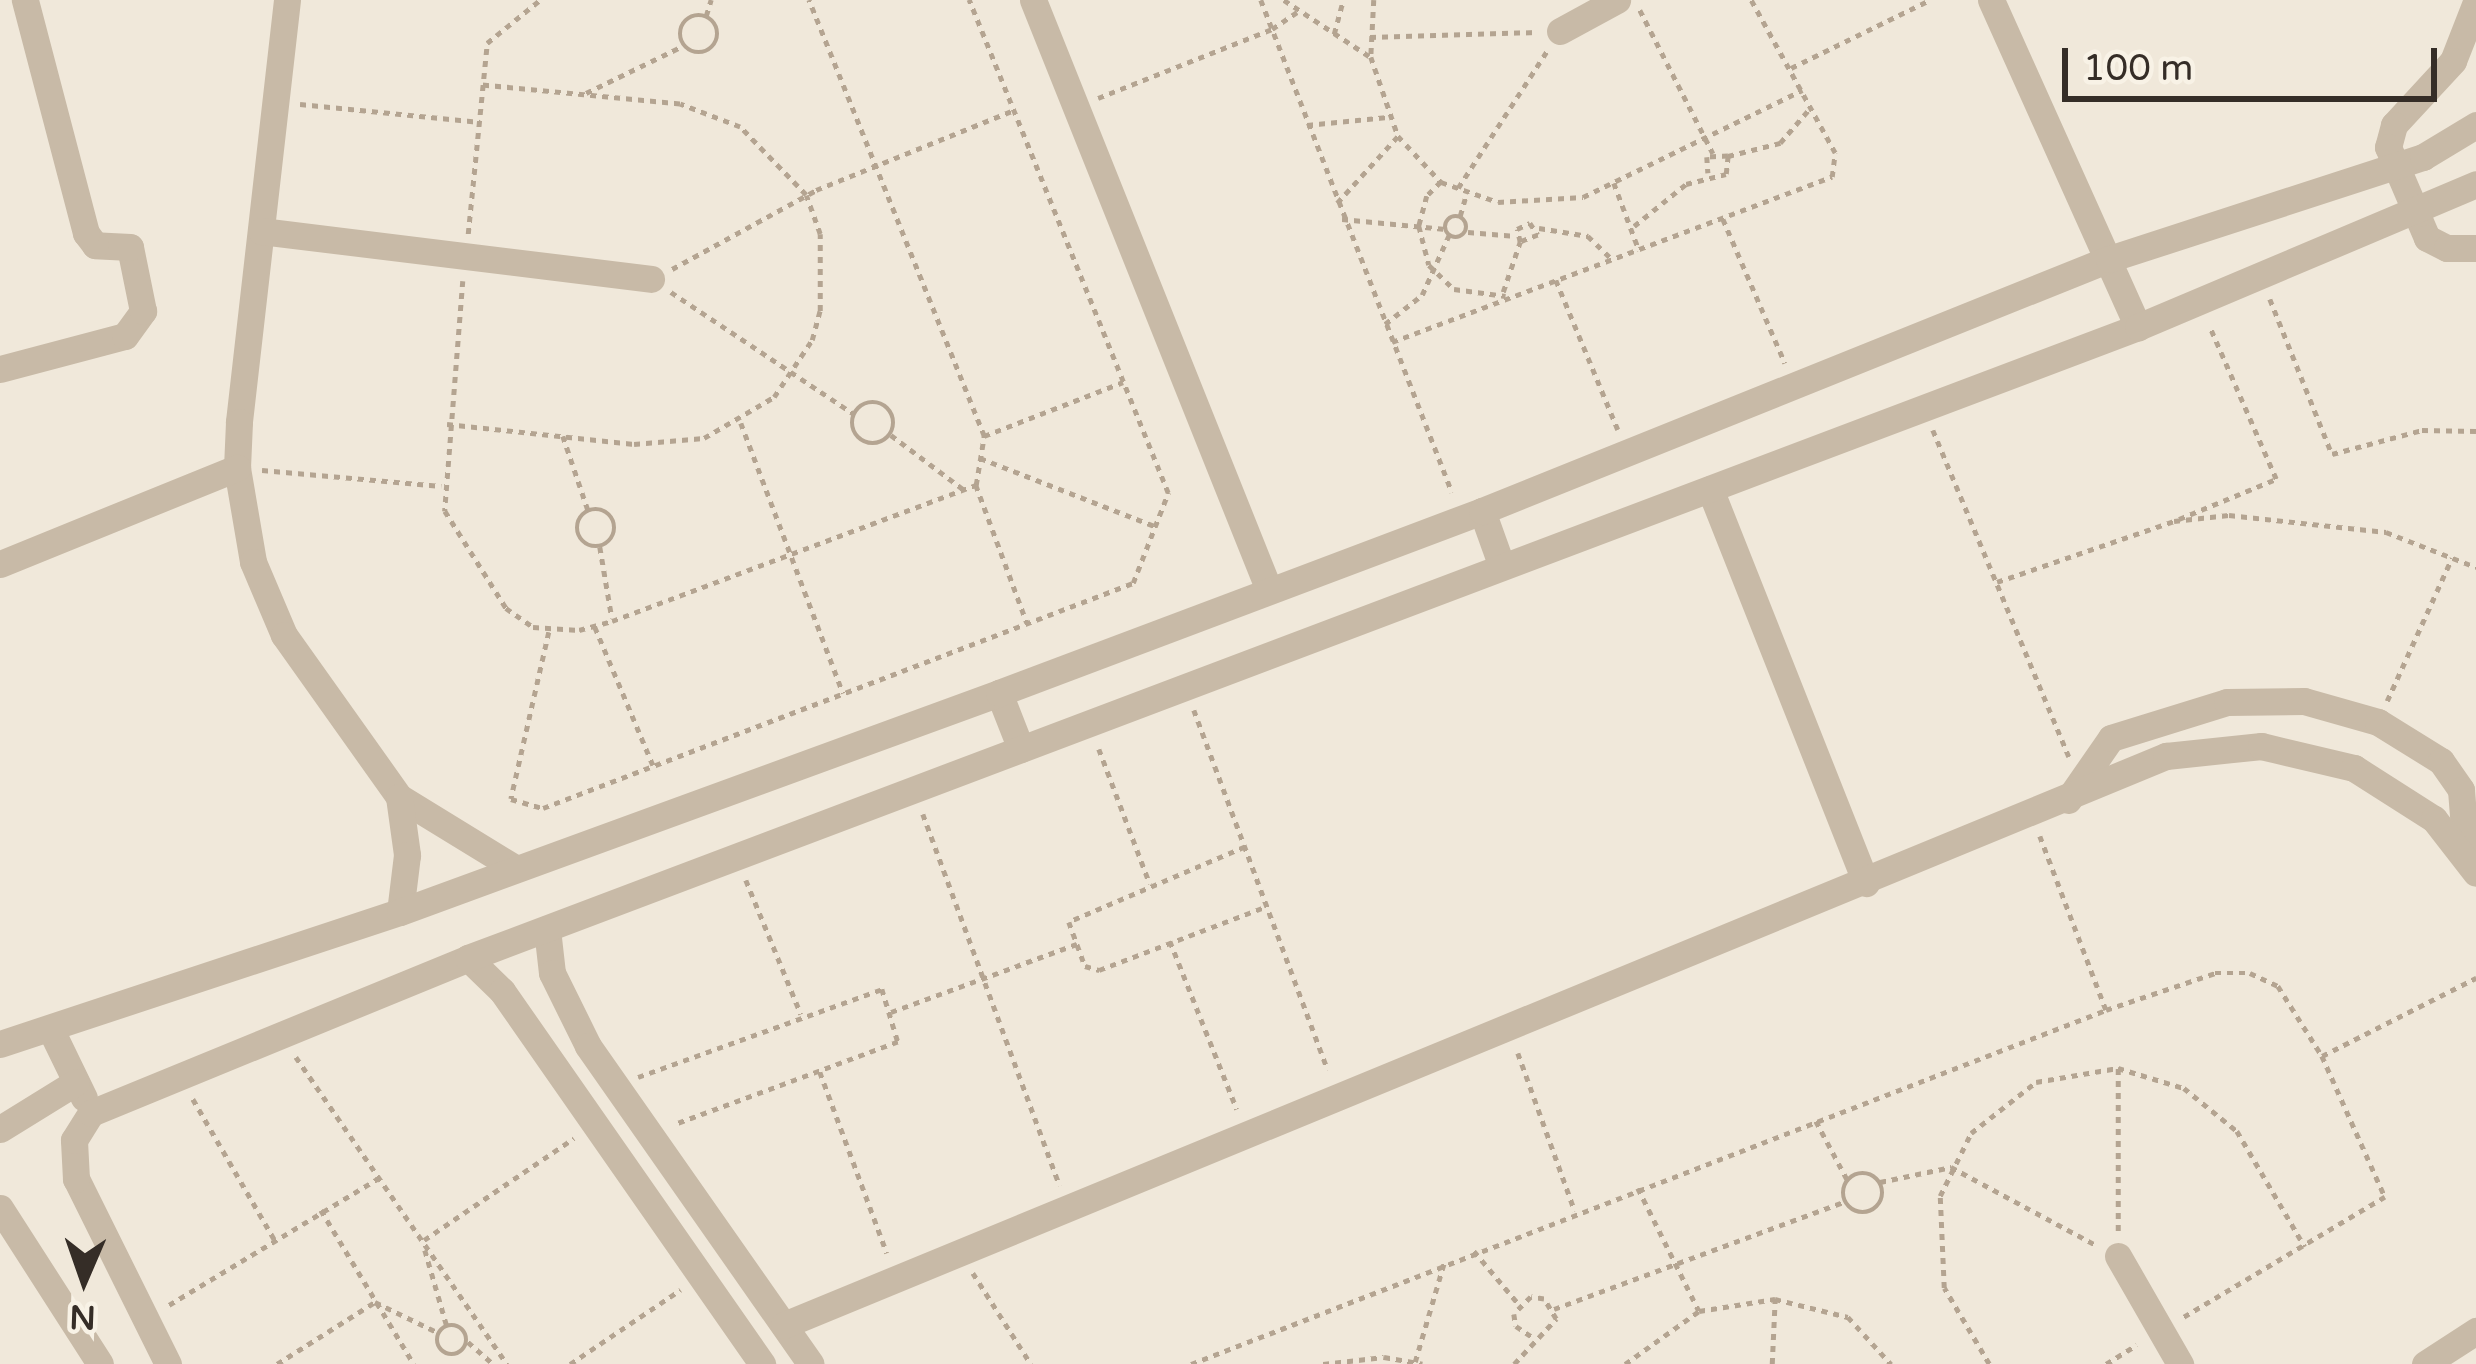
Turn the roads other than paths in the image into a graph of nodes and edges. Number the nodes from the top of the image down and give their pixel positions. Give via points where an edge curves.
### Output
1 (25, 0) edge
2 (287, 0) edge
3 (1033, 0) edge
4 (1617, 0) edge
5 (1991, 0) edge
6 (2476, 2) edge
7 (1560, 32) road end
8 (2476, 125) edge
9 (2394, 167) junction
10 (2476, 184) edge
11 (2413, 209) junction
12 (261, 231) junction
13 (2476, 248) edge
14 (2109, 259) junction
15 (651, 279) road end
16 (2138, 327) junction
17 (0, 369) edge
18 (237, 468) junction
19 (1710, 489) junction
20 (1473, 514) junction
21 (0, 564) edge
22 (1502, 567) junction
23 (1269, 590) junction
24 (999, 693) junction
25 (1021, 749) junction
26 (2073, 789) junction
27 (399, 797) junction
28 (2471, 863) edge
29 (515, 868) junction
30 (1866, 883) junction
31 (400, 913) junction
32 (547, 929) junction
33 (468, 958) junction
34 (52, 1032) junction
35 (0, 1044) edge
36 (588, 1046) junction
37 (555, 1068) junction
38 (76, 1082) junction
39 (91, 1113) junction
40 (0, 1130) edge
41 (0, 1208) edge
42 (2117, 1256) road end
43 (784, 1325) junction
44 (2476, 1331) edge
45 (100, 1364) edge
46 (167, 1364) edge
47 (762, 1364) edge
48 (811, 1364) edge
49 (2180, 1364) edge
50 (2425, 1364) edge

1 - 17 street via 86,233 95,245 130,247 143,311 125,336
2 - 12 street
3 - 23 street
4 - 7 street
5 - 14 street
6 - 9 street via 2441,79 2388,136
8 - 9 street
9 - 11 street
9 - 14 street
10 - 11 street
11 - 13 street via 2434,245
11 - 16 street
12 - 15 street
12 - 18 street
14 - 16 street
14 - 20 street
16 - 19 street
18 - 21 street
18 - 27 street via 254,562 284,635
19 - 22 street
19 - 30 street
20 - 22 street
20 - 23 street
22 - 25 street
23 - 24 street
24 - 25 street
24 - 29 street
25 - 32 street
26 - 28 street via 2166,756 2261,746 2308,753 2375,778 2434,819
26 - 28 street via 2111,738 2227,702 2304,701 2417,742 2462,790
26 - 30 street via 2032,815
27 - 29 street
27 - 31 street via 407,855
29 - 31 street
30 - 43 street
31 - 34 street
32 - 33 street
32 - 36 street via 552,973
33 - 37 street via 502,991
33 - 39 street
34 - 35 street
34 - 38 street
36 - 37 street
36 - 43 street
37 - 47 street
38 - 39 street
38 - 40 street
39 - 46 street via 74,1140 76,1179
41 - 45 street
42 - 49 street
43 - 48 street
44 - 50 street

